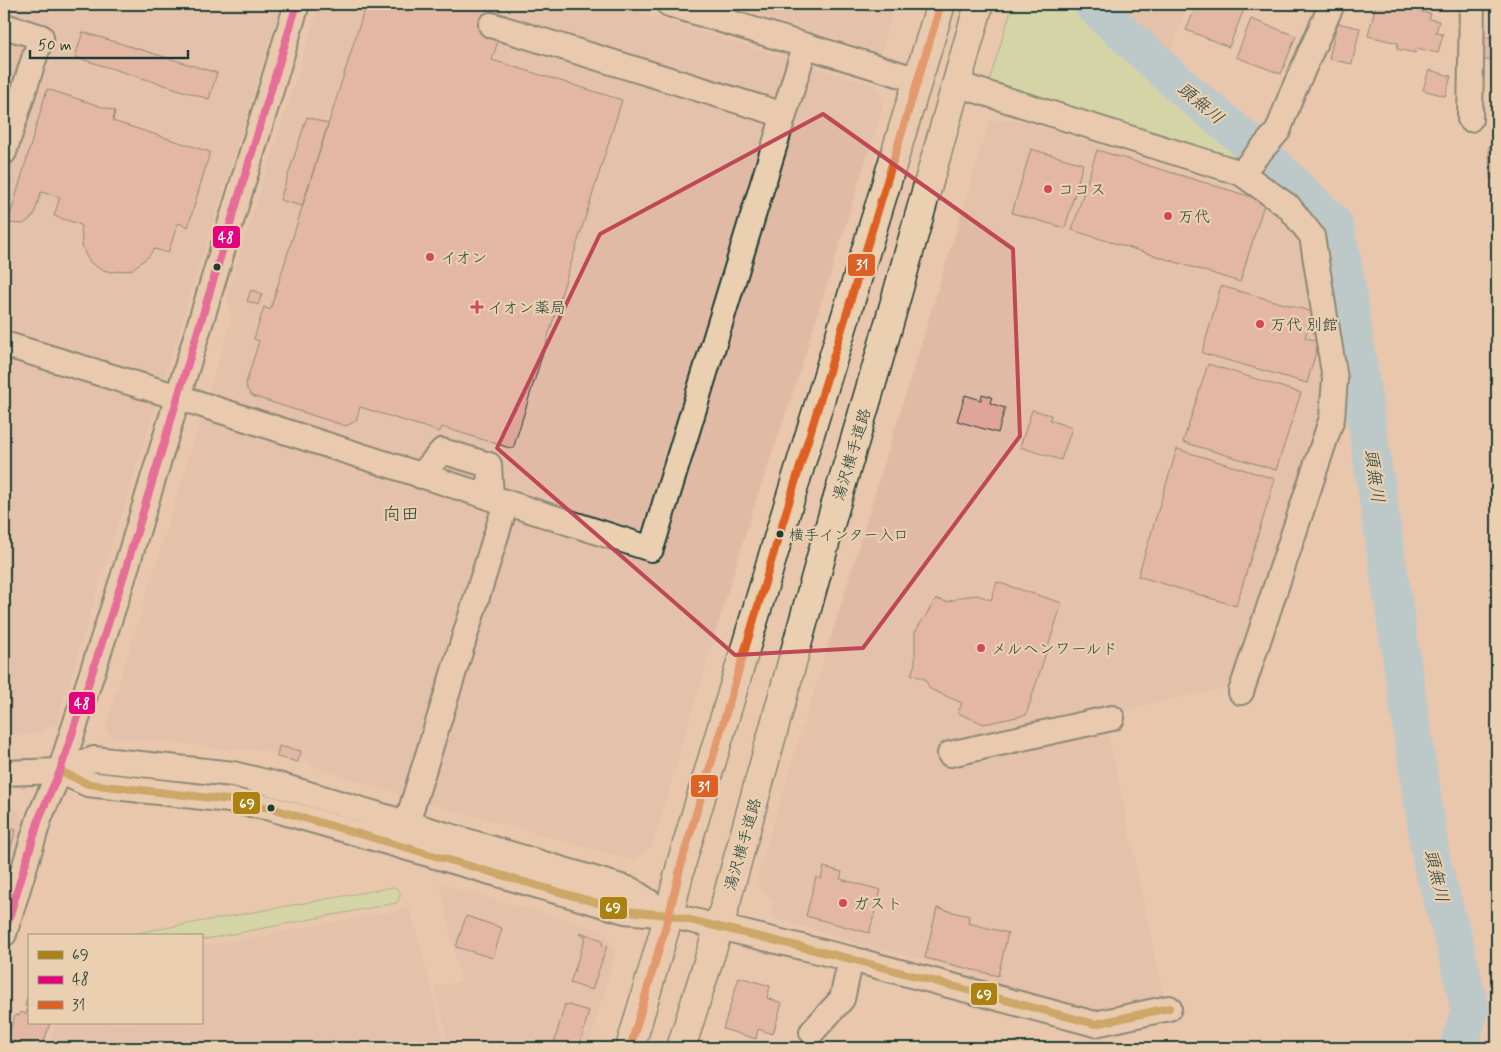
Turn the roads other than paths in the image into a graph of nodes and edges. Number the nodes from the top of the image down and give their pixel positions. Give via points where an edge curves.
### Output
1 (297, 4) edge
2 (673, 4) edge
3 (941, 4) edge
4 (979, 4) edge
5 (1332, 4) edge
6 (1472, 4) edge
7 (491, 25) dead end
8 (4, 26) edge
9 (805, 46) junction
10 (918, 80) junction
11 (956, 84) junction
12 (784, 115) junction
13 (1470, 119) dead end
14 (4, 152) edge
15 (1246, 168) junction
16 (4, 344) edge
17 (178, 397) junction
18 (421, 476) junction
19 (499, 501) junction
20 (1241, 692) dead end
21 (1112, 718) dead end
22 (950, 754) dead end
23 (60, 771) junction
24 (4, 773) edge
25 (407, 823) junction
26 (669, 915) junction
27 (718, 927) junction
28 (4, 934) edge
29 (851, 959) junction
30 (1169, 1008) dead end
31 (812, 1032) dead end
32 (630, 1048) edge
33 (681, 1048) edge

1 - 17 street
2 - 9 street
3 - 10 highway
4 - 11 highway, 湯沢横手道路
5 - 15 street via 1278,131
6 - 13 street
7 - 12 street
8 - 14 street via 41,36
9 - 10 street
9 - 12 street
10 - 26 highway via 774,550
11 - 15 street
11 - 27 highway, 湯沢横手道路
12 - 19 street via 651,549
15 - 20 street via 1288,207 1312,236 1335,378 1332,418
16 - 17 street
17 - 18 street
17 - 23 street
18 - 19 street
18 - 19 street via 442,451 489,465
19 - 25 street
21 - 22 street
23 - 24 street
23 - 25 street via 94,759 233,774
23 - 26 street via 88,784 229,800 270,808 625,911
23 - 28 street via 40,816
25 - 26 street via 630,890
26 - 27 street
26 - 32 highway
27 - 29 street
27 - 33 highway, 湯沢横手道路
29 - 30 street via 1095,1024
29 - 31 street via 842,999

